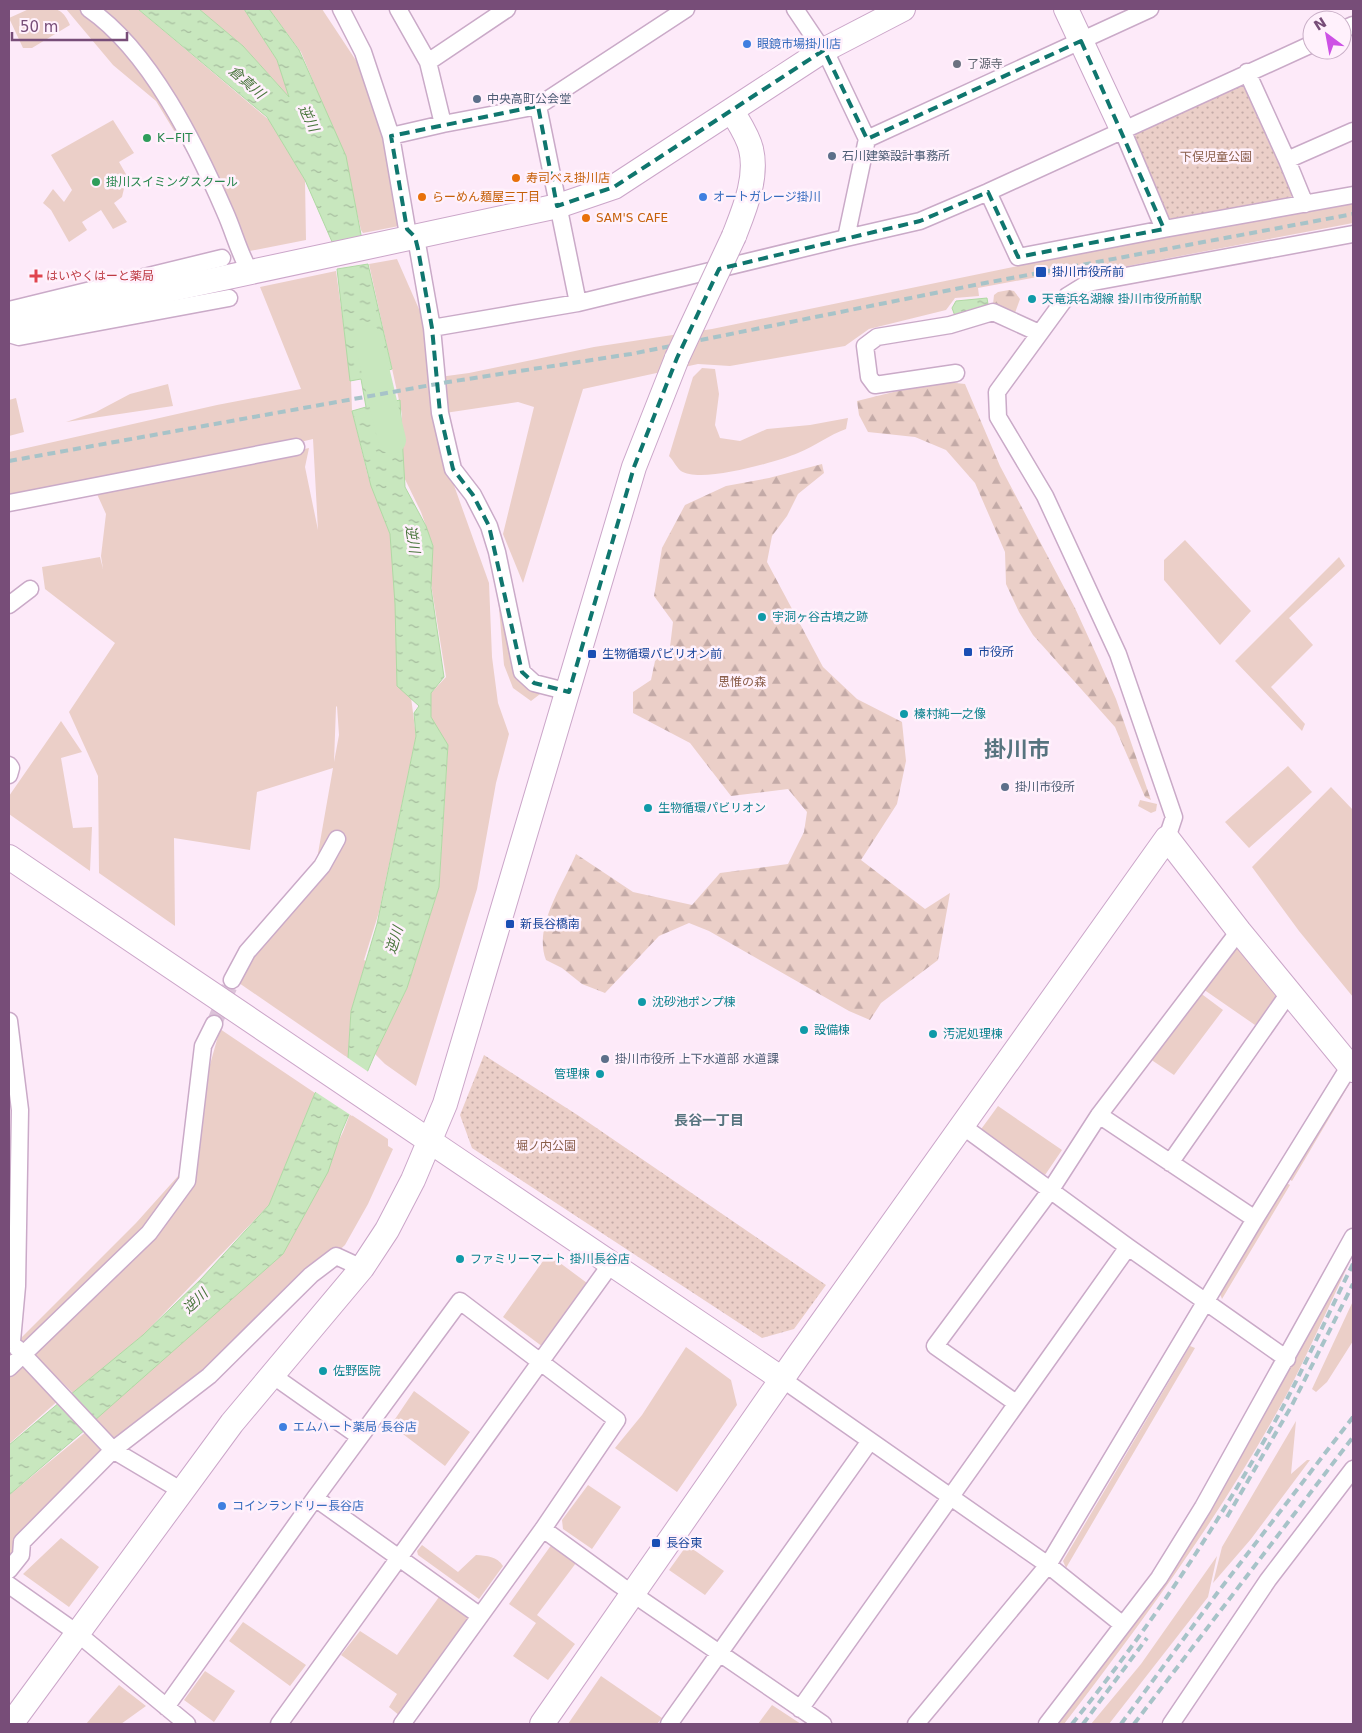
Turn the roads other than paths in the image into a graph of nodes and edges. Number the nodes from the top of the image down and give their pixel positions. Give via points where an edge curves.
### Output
1 (88, 9) edge
2 (340, 9) edge
3 (398, 9) edge
4 (507, 9) edge
5 (686, 9) edge
6 (795, 9) edge
7 (903, 9) edge
8 (1066, 9) edge
9 (1150, 9) edge
10 (1081, 41) junction
11 (1302, 48) edge
12 (824, 50) junction
13 (428, 62) junction
14 (1247, 72) junction
15 (538, 106) junction
16 (732, 111) junction
17 (443, 124) junction
18 (1122, 129) junction
19 (1353, 131) edge
20 (391, 136) junction
21 (867, 140) junction
22 (1286, 160) junction
23 (988, 192) junction
24 (1353, 195) edge
25 (1305, 204) junction
26 (558, 206) junction
27 (1164, 229) junction
28 (1353, 234) edge
29 (410, 238) junction
30 (846, 238) junction
31 (222, 258) dead end
32 (252, 271) junction
33 (229, 298) dead end
34 (578, 303) junction
35 (9, 310) edge
36 (9, 324) edge
37 (432, 328) junction
38 (1039, 333) junction
39 (9, 334) edge
40 (956, 373) dead end
41 (296, 447) dead end
42 (9, 503) edge
43 (30, 589) dead end
44 (9, 605) edge
45 (569, 692) junction
46 (9, 765) edge
47 (9, 774) edge
48 (1167, 838) junction
49 (337, 840) dead end
50 (9, 857) edge
51 (1239, 931) junction
52 (232, 980) tunnel mouth
53 (1289, 993) junction
54 (9, 1021) edge
55 (214, 1024) tunnel mouth
56 (1351, 1069) edge
57 (1099, 1115) junction
58 (961, 1126) junction
59 (431, 1142) junction
60 (1170, 1164) junction
61 (1050, 1191) junction
62 (1255, 1219) junction
63 (1353, 1237) edge
64 (1128, 1247) junction
65 (610, 1264) junction
66 (362, 1268) junction
67 (1206, 1301) junction
68 (10, 1340) edge
69 (23, 1354) junction
70 (1287, 1359) junction
71 (540, 1361) junction
72 (9, 1368) edge
73 (272, 1375) junction
74 (782, 1379) junction
75 (1016, 1403) junction
76 (360, 1437) junction
77 (870, 1441) junction
78 (113, 1450) junction
79 (1353, 1469) edge
80 (182, 1491) junction
81 (950, 1496) junction
82 (315, 1498) junction
83 (543, 1529) junction
84 (399, 1559) junction
85 (1048, 1565) junction
86 (9, 1570) edge
87 (9, 1585) edge
88 (632, 1593) junction
89 (479, 1615) junction
90 (1123, 1625) junction
91 (77, 1633) junction
92 (720, 1654) junction
93 (166, 1707) junction
94 (800, 1709) junction
95 (11, 1724) edge
96 (187, 1724) edge
97 (279, 1724) edge
98 (402, 1724) edge
99 (542, 1724) edge
100 (669, 1724) edge
101 (822, 1724) edge
102 (916, 1724) edge
103 (1047, 1724) edge
104 (1171, 1724) edge

1 - 32 street via 102,18 140,60 172,106 214,188 242,259
2 - 20 street via 363,52
3 - 13 street
4 - 13 street
5 - 15 street
6 - 12 street
7 - 12 street
8 - 10 street
9 - 10 street
10 - 18 street
10 - 21 street
11 - 14 street
12 - 16 street
12 - 21 street
13 - 17 street
14 - 18 street
14 - 22 street
15 - 17 street
15 - 26 street
16 - 26 street via 614,187
16 - 45 street, bridge via 751,150 748,202 677,358 634,467
17 - 20 street
18 - 23 street
18 - 27 street
19 - 22 street
20 - 29 street
21 - 30 street
22 - 25 street
23 - 27 street via 1018,257
23 - 30 street via 920,220
24 - 25 street
25 - 27 street
26 - 29 street
26 - 34 street
28 - 38 street via 1088,283 1067,296
29 - 32 street
29 - 37 street
30 - 34 street
31 - 35 street
32 - 36 street
33 - 39 street via 19,337
34 - 37 street
37 - 45 street via 440,413 453,469 473,495 489,526 522,672 534,683
38 - 40 street via 993,312 950,325 877,337 865,346 868,377 875,386
38 - 48 street via 997,392 998,417 1045,496 1118,654 1174,817
41 - 42 street
43 - 44 street
45 - 59 street via 451,1086
46 - 47 street via 12,768
48 - 51 street
48 - 58 street
49 - 52 street via 322,866 247,952
50 - 59 street
51 - 53 street
51 - 57 street
53 - 56 street
53 - 60 street
54 - 68 street via 20,1110 17,1286
55 - 69 street via 203,1046 187,1181 149,1233
56 - 62 street
57 - 60 street
57 - 61 street
58 - 61 street
58 - 74 street
59 - 65 street
59 - 66 street via 387,1230
60 - 62 street
61 - 64 street
61 - 75 street via 935,1346
62 - 67 street
63 - 70 street
64 - 67 street
64 - 75 street
65 - 71 street
65 - 74 street
66 - 73 street
66 - 78 street via 336,1256 311,1275 209,1376
67 - 70 street
67 - 85 street
68 - 69 street
69 - 72 street
69 - 78 street
70 - 90 street via 1203,1507 1159,1578
71 - 76 street via 460,1301
71 - 83 street via 617,1420
71 - 84 street
73 - 76 street
73 - 80 street
74 - 77 street
74 - 88 street
75 - 81 street
76 - 82 street
77 - 81 street
77 - 92 street
78 - 80 street
78 - 86 street via 22,1542 21,1555
79 - 104 street via 1268,1580
80 - 91 street
81 - 85 street
81 - 94 street
82 - 84 street
82 - 93 street
83 - 88 street
83 - 89 street
84 - 89 street
84 - 97 street
85 - 90 street
85 - 102 street
87 - 91 street
88 - 92 street
88 - 99 street
89 - 98 street
90 - 103 street
91 - 93 street
91 - 95 street
92 - 94 street
92 - 100 street
93 - 96 street
94 - 101 street

